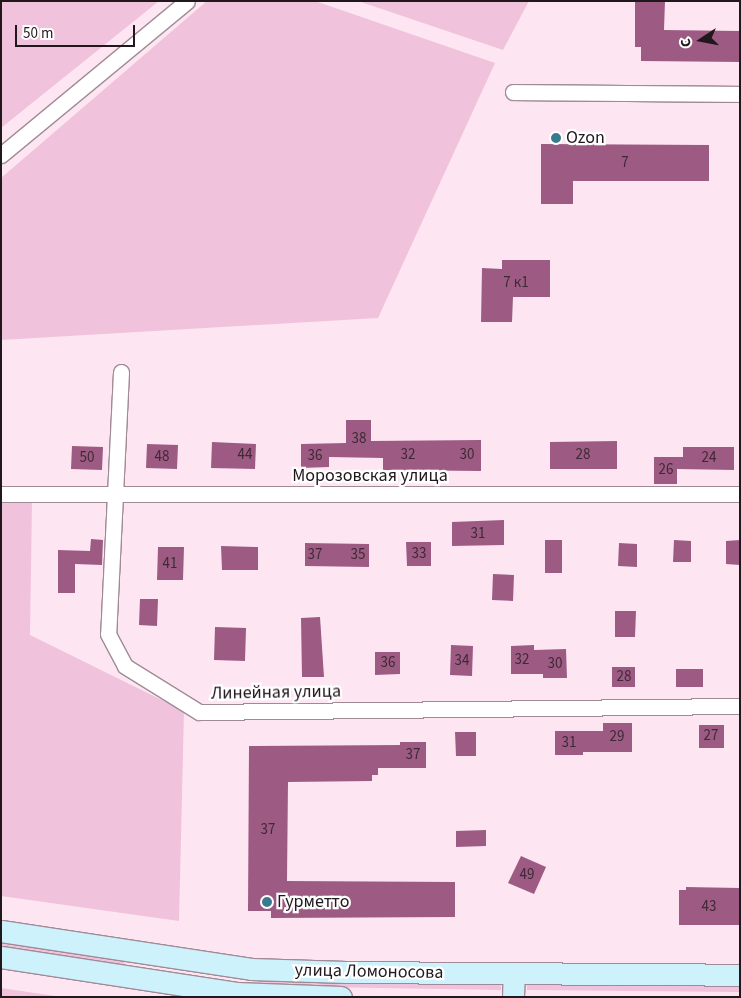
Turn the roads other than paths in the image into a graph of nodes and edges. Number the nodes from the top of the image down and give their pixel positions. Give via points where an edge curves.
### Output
1 (187, 1) edge
2 (513, 92) dead end
3 (740, 94) edge
4 (1, 155) edge
5 (121, 372) dead end
6 (1, 494) edge
7 (740, 494) edge
8 (114, 496) junction
9 (740, 706) edge
10 (1, 931) edge
11 (1, 957) edge
12 (177, 958) junction
13 (204, 962) junction
14 (514, 974) junction
15 (740, 975) edge
16 (179, 991) edge
17 (206, 993) edge
18 (341, 997) edge
19 (513, 997) edge

1 - 4 street
2 - 3 street
5 - 8 street, Линейная улица
6 - 8 street, Морозовская улица
7 - 8 street, Морозовская улица
8 - 9 street, Линейная улица via 108,634 125,666 199,712
10 - 12 main road, улица Ломоносова
11 - 16 main road, улица Ломоносова
12 - 13 main road, улица Ломоносова
12 - 16 main road
13 - 14 main road, улица Ломоносова via 251,969
13 - 17 main road
14 - 15 main road, улица Ломоносова
14 - 19 main road
16 - 17 main road, улица Ломоносова
17 - 18 main road, улица Ломоносова

